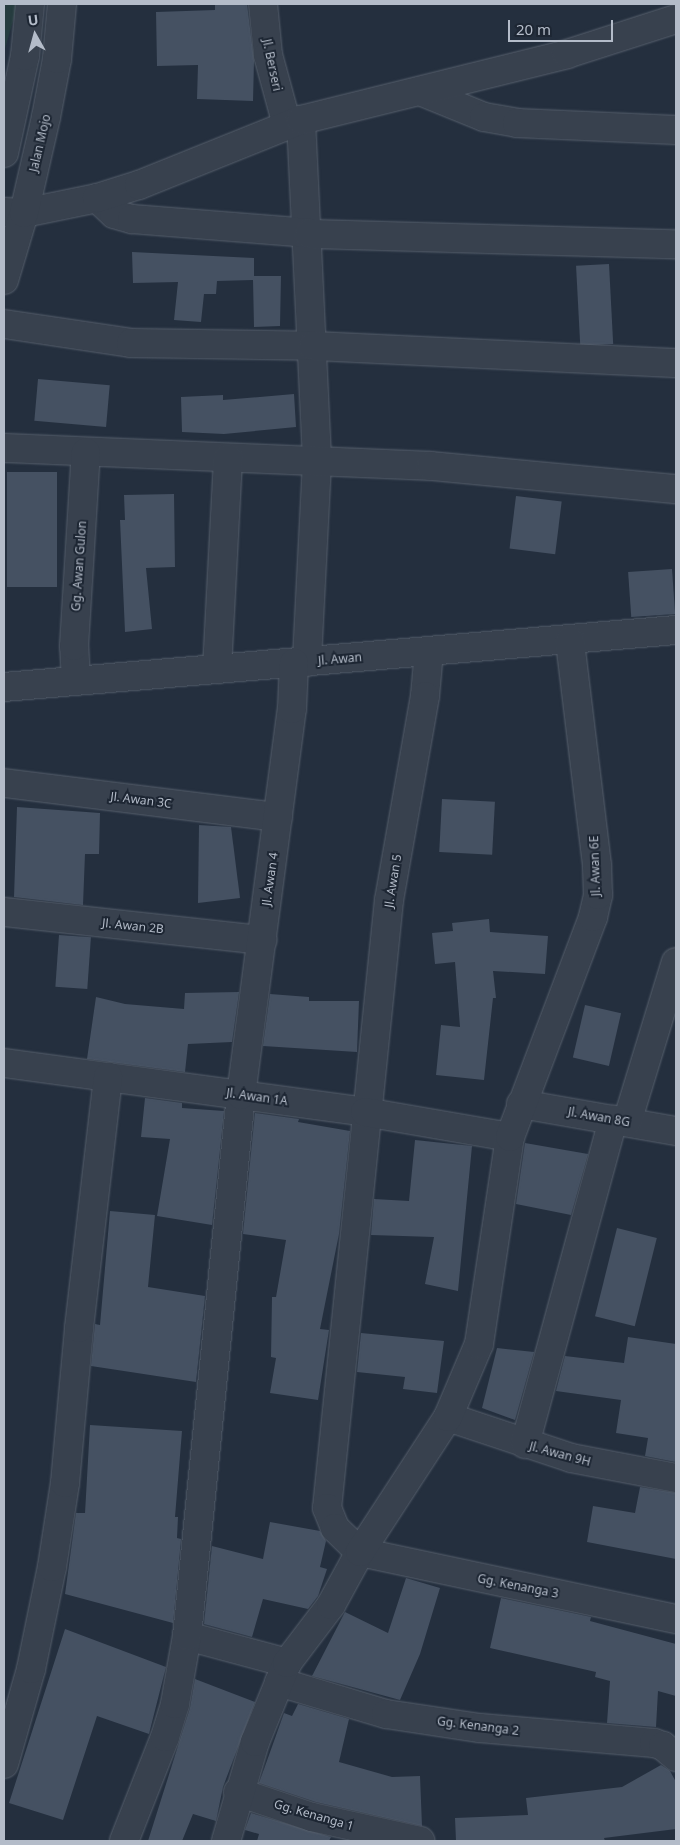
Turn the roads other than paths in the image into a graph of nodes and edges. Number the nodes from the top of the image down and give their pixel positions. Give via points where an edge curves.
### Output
1 (30, 4) edge
2 (62, 4) edge
3 (263, 4) edge
4 (676, 20) edge
5 (420, 91) junction
6 (294, 123) junction
7 (676, 130) edge
8 (4, 153) edge
9 (97, 198) junction
10 (14, 212) edge
11 (309, 234) junction
12 (676, 244) edge
13 (4, 280) edge
14 (4, 324) edge
15 (313, 346) junction
16 (676, 363) edge
17 (4, 448) edge
18 (86, 452) junction
19 (228, 458) junction
20 (317, 462) junction
21 (676, 489) edge
22 (676, 630) edge
23 (570, 641) junction
24 (429, 651) junction
25 (301, 662) junction
26 (217, 669) junction
27 (76, 681) junction
28 (4, 687) edge
29 (4, 783) edge
30 (278, 816) junction
31 (4, 912) edge
32 (262, 940) junction
33 (676, 962) edge
34 (4, 1064) edge
35 (108, 1078) junction
36 (241, 1095) junction
37 (521, 1104) junction
38 (365, 1112) junction
39 (620, 1121) junction
40 (676, 1131) edge
41 (510, 1137) junction
42 (448, 1417) junction
43 (525, 1444) junction
44 (676, 1478) edge
45 (360, 1552) junction
46 (676, 1618) edge
47 (187, 1636) junction
48 (283, 1672) junction
49 (676, 1757) edge
50 (4, 1764) edge
51 (238, 1792) junction
52 (124, 1841) edge
53 (226, 1841) edge
54 (420, 1841) edge

1 - 8 street via 25,56
2 - 10 street, Jalan Mojo via 57,59
3 - 6 street, Jl. Berseri via 268,56
4 - 5 street via 567,54
5 - 6 street
5 - 7 street via 484,118 517,123
6 - 9 street
6 - 11 street, Jl. Berseri
9 - 10 street
9 - 11 street via 114,214 132,219
10 - 13 street, Jalan Mojo
11 - 12 street
11 - 15 street, Jl. Berseri
14 - 15 street via 131,343
15 - 16 street
15 - 20 street, Jl. Awan 4
17 - 18 street
18 - 19 street
18 - 27 street, Gg. Awan Gulon via 74,638
19 - 20 street
19 - 26 street
20 - 21 street via 431,466 616,486
20 - 25 street, Jl. Awan 4
22 - 23 street, Jl. Awan
23 - 24 street, Jl. Awan
23 - 37 street, Jl. Awan 6E via 598,895 593,917
24 - 25 street, Jl. Awan
24 - 38 street, Jl. Awan 5 via 426,696 389,900
25 - 26 street, Jl. Awan
25 - 30 street, Jl. Awan 4
26 - 27 street, Jl. Awan
27 - 28 street, Jl. Awan
29 - 30 street, Jl. Awan 3C
30 - 32 street, Jl. Awan 4
31 - 32 street, Jl. Awan 2B
32 - 36 street, Jl. Awan 4
33 - 39 street
34 - 35 street, Jl. Awan 1A
35 - 36 street, Jl. Awan 1A
35 - 50 street via 78,1328 65,1483 31,1669
36 - 38 street, Jl. Awan 1A
36 - 47 street, Jl. Awan 4
37 - 39 street, Jl. Awan 8G
37 - 41 street, Jl. Awan 6E
38 - 41 street, Jl. Awan 1A
38 - 45 street, Jl. Awan 5 via 327,1508 335,1528
39 - 40 street, Jl. Awan 8G
39 - 43 street
41 - 42 street, Jl. Awan 6E via 479,1344
42 - 43 street, Jl. Awan 9H
42 - 45 street, Jl. Awan 6E
43 - 44 street, Jl. Awan 9H via 571,1458
45 - 46 street, Gg. Kenanga 3
45 - 48 street, Jl. Awan 6E via 331,1605
47 - 48 street, Gg. Kenanga 2
47 - 52 street, Jl. Awan 4 via 175,1704 165,1737
48 - 49 street, Gg. Kenanga 2 via 386,1714 480,1728 654,1744 663,1746
48 - 51 street, Jl. Awan 6E
51 - 53 street, Jl. Awan 6E
51 - 54 street, Gg. Kenanga 1 via 312,1817

